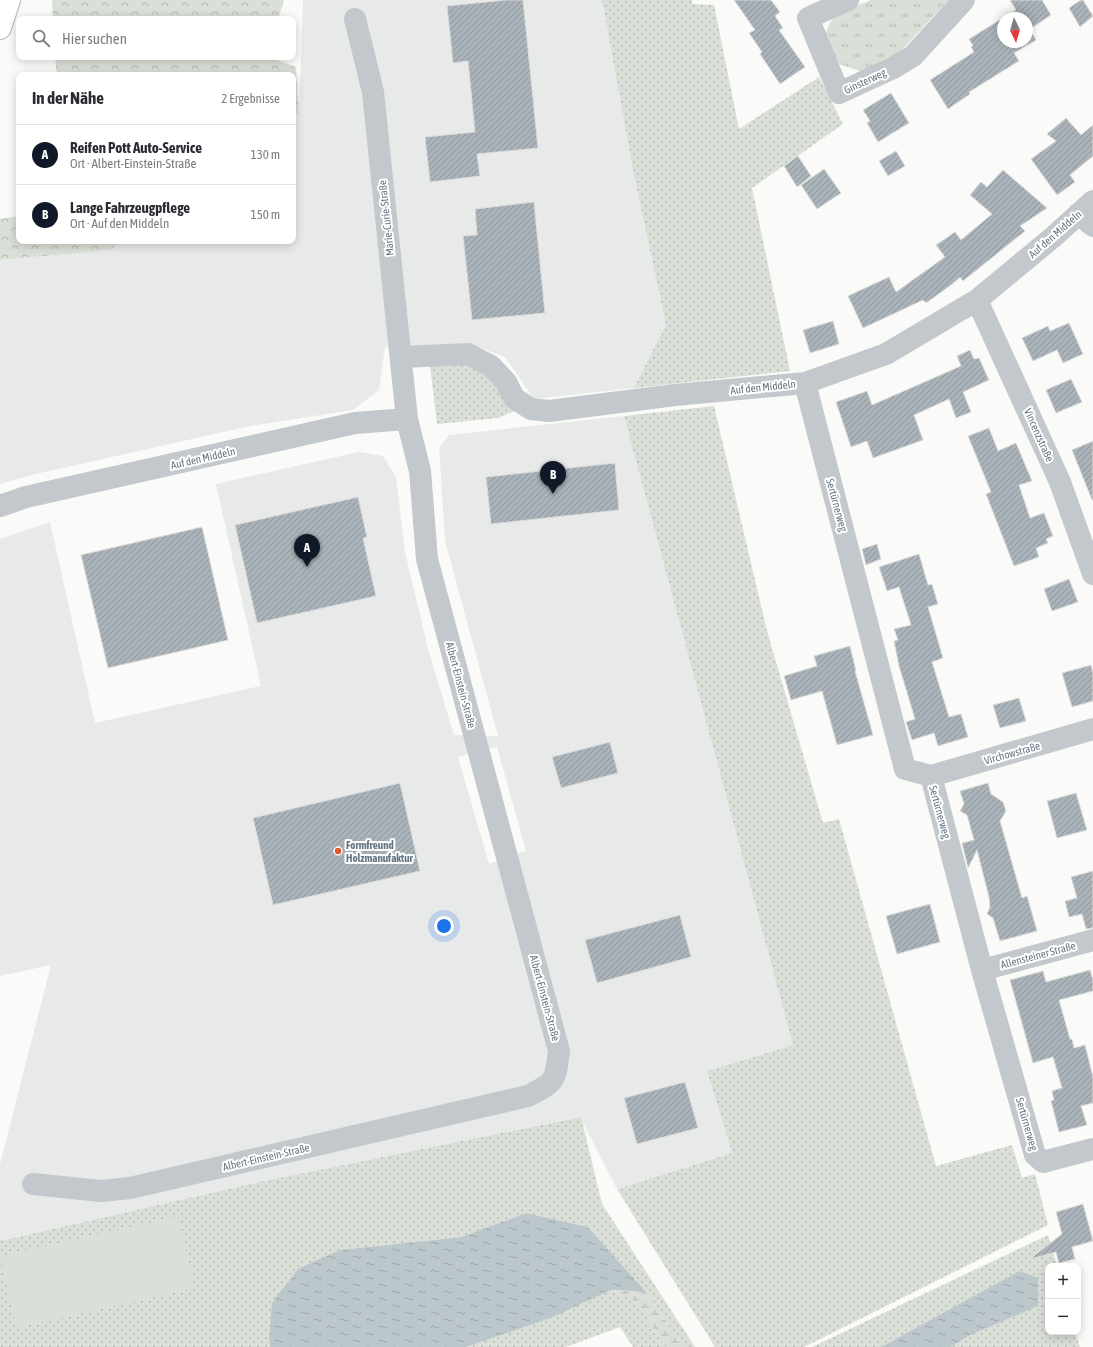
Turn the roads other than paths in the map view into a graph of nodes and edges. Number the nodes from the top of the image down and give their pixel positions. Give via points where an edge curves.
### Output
1 (10, 0) edge
2 (848, 0) edge
3 (964, 0) edge
4 (355, 19) dead end
5 (0, 28) edge
6 (1088, 214) edge
7 (977, 300) junction
8 (400, 356) junction
9 (805, 383) junction
10 (407, 420) junction
11 (0, 506) edge
12 (1093, 574) edge
13 (1093, 729) edge
14 (931, 776) junction
15 (1093, 940) edge
16 (982, 970) junction
17 (1093, 1149) edge
18 (33, 1184) dead end

1 - 5 main road
2 - 3 street, Ginsterweg via 808,18 839,93 913,56
4 - 8 street, Marie-Curie-Straße via 374,92
6 - 7 street, Auf den Middeln via 1052,238
7 - 9 street, Auf den Middeln via 886,354
7 - 12 street, Vincenzstraße via 1060,482
8 - 9 street, Auf den Middeln via 468,354 491,366 506,382 514,398 531,409 549,411 675,395
8 - 10 street, Marie-Curie-Straße
9 - 14 street, Sertürnerweg via 905,769
10 - 11 street, Auf den Middeln via 355,423 26,497
10 - 18 street, Albert-Einstein-Straße via 420,471 427,559 559,1051 556,1076 549,1085 528,1096 130,1188 101,1191
13 - 14 street, Virchowstraße
14 - 16 street, Sertürnerweg
15 - 16 street, Allensteiner Straße
16 - 17 street, Sertürnerweg via 1035,1155 1043,1162

